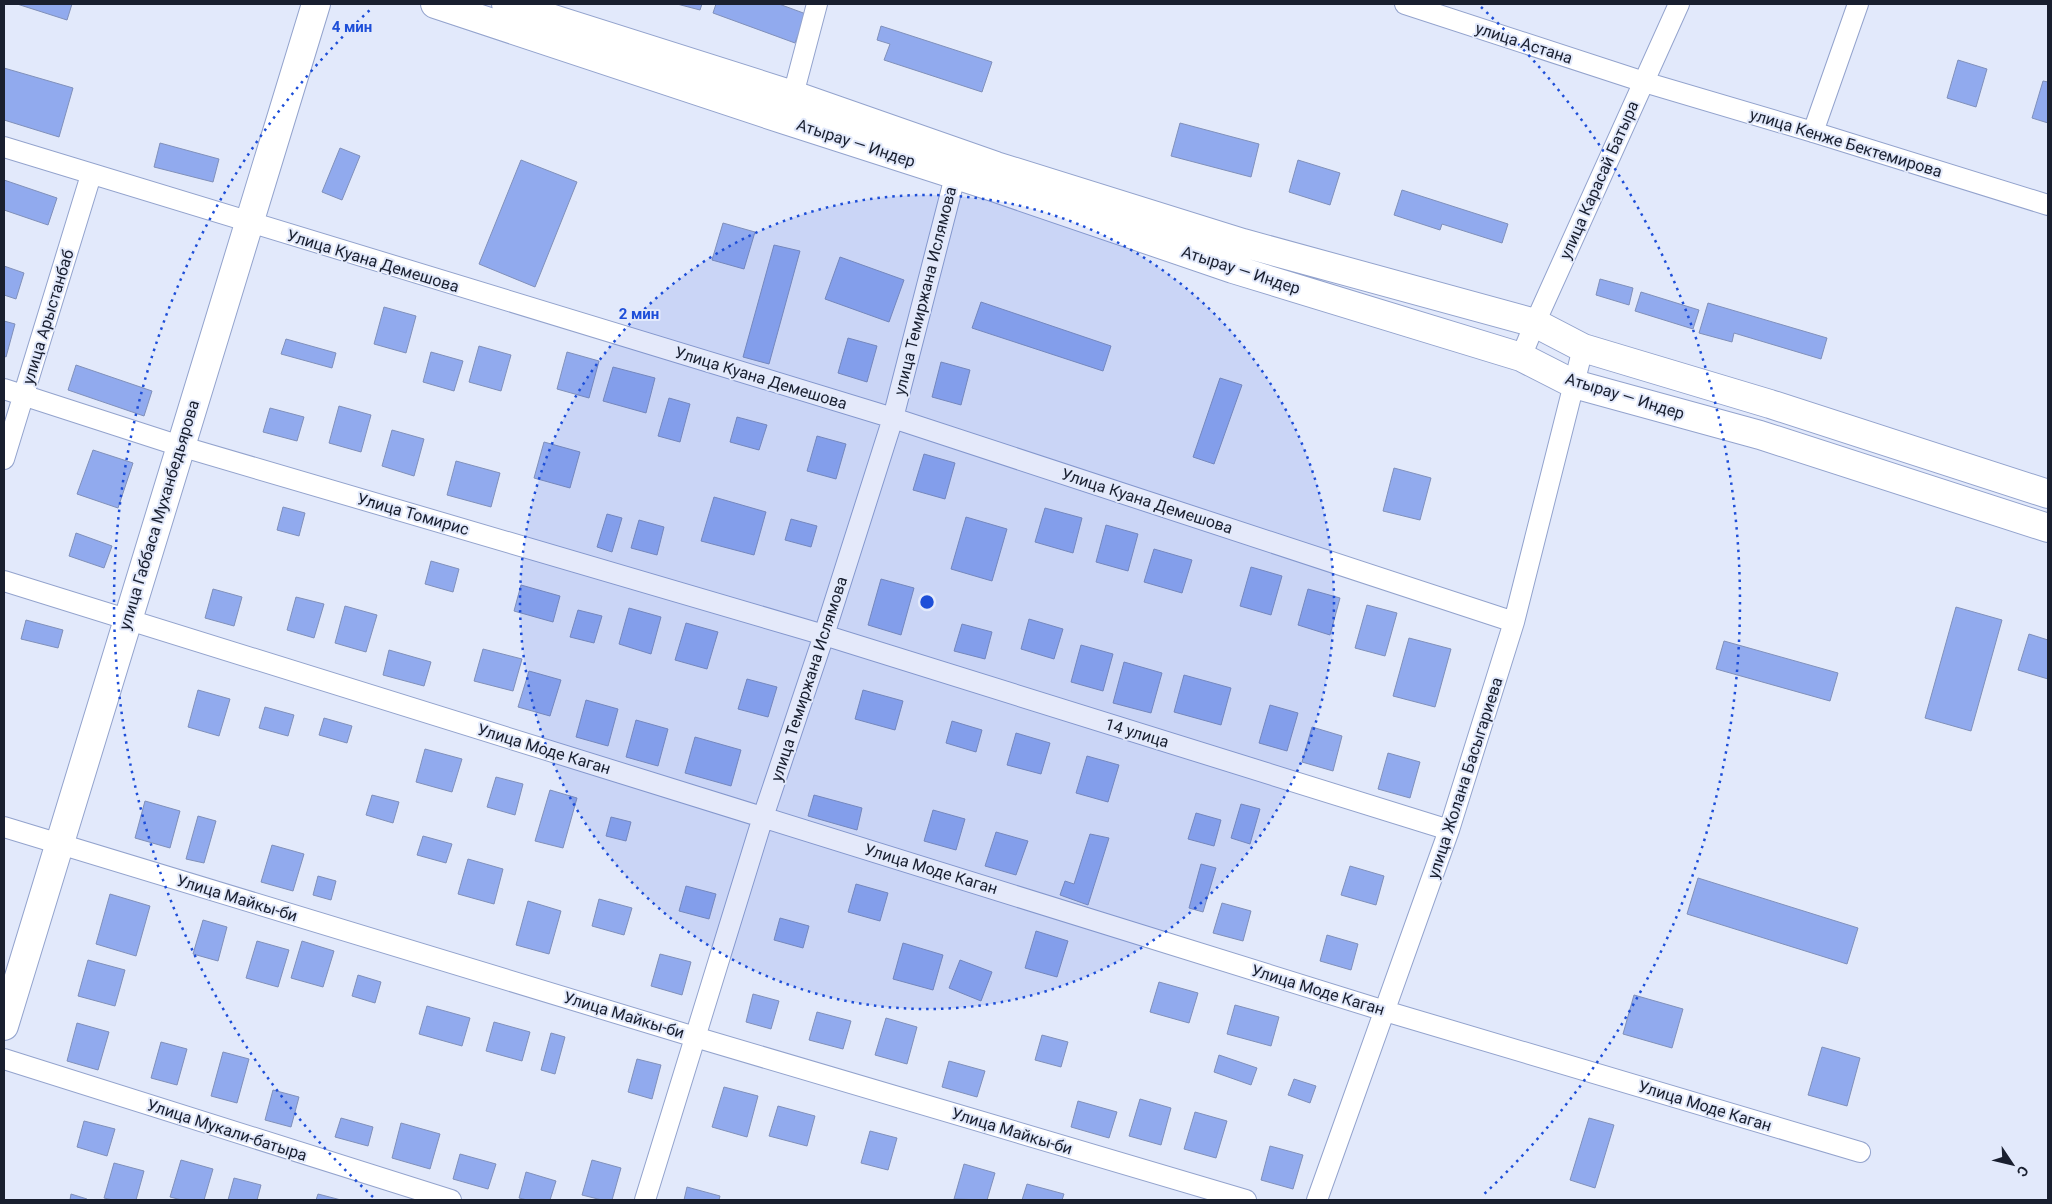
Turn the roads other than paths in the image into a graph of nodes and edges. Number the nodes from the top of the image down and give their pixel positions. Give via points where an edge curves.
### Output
1 (316, 4) edge
2 (435, 4) edge
3 (507, 4) edge
4 (817, 4) edge
5 (1405, 4) edge
6 (1679, 4) edge
7 (1858, 4) edge
8 (1644, 82) junction
9 (794, 95) junction
10 (1813, 132) junction
11 (4, 147) edge
12 (958, 165) junction
13 (91, 175) junction
14 (2048, 205) edge
15 (248, 223) junction
16 (1534, 323) junction
17 (1583, 348) junction
18 (1521, 357) junction
19 (1574, 384) junction
20 (4, 389) edge
21 (25, 396) junction
22 (893, 418) junction
23 (180, 446) junction
24 (4, 459) edge
25 (2048, 494) edge
26 (2048, 528) edge
27 (4, 581) edge
28 (127, 619) junction
29 (1514, 622) junction
30 (824, 635) junction
31 (763, 817) junction
32 (4, 827) edge
33 (1450, 830) junction
34 (59, 844) junction
35 (1385, 1011) junction
36 (4, 1026) edge
37 (696, 1037) junction
38 (4, 1059) edge
39 (1860, 1152) dead end
40 (451, 1200) edge
41 (645, 1200) edge
42 (1246, 1200) edge
43 (1317, 1200) edge

1 - 15 main road, улица Габбаса Муханбедьярова
2 - 12 main road, Атырау — Индер
3 - 9 main road, Атырау — Индер
4 - 9 street
5 - 8 street, улица Астана
6 - 8 street, улица Карасай Батыра
7 - 10 street
8 - 10 street, улица Кенже Бектемирова
8 - 16 street, улица Карасай Батыра
9 - 12 main road, Атырау — Индер
10 - 14 street, улица Кенже Бектемирова
11 - 13 street, Улица Куана Демешова
12 - 16 main road, Атырау — Индер
12 - 18 main road, Атырау — Индер via 1233,269
12 - 22 street, улица Темиржана Ислямова
13 - 15 street, Улица Куана Демешова
13 - 21 street, улица Арыстанбаб
15 - 22 street, Улица Куана Демешова
15 - 23 main road, улица Габбаса Муханбедьярова
16 - 17 main road, Атырау — Индер
16 - 18 street, улица Карасай Батыра
17 - 19 street, улица Жолана Басыгариева
17 - 25 main road, Атырау — Индер via 1770,404
18 - 19 main road, Атырау — Индер
19 - 26 main road, Атырау — Индер via 1760,435
19 - 29 street, улица Жолана Басыгариева
20 - 21 street, Улица Томирис
21 - 23 street, Улица Томирис
21 - 24 street, улица Арыстанбаб
22 - 29 street, Улица Куана Демешова
22 - 30 street, улица Темиржана Ислямова
23 - 28 main road, улица Габбаса Муханбедьярова
23 - 30 street, Улица Томирис
27 - 28 street, Улица Моде Каган
28 - 31 street, Улица Моде Каган
28 - 34 main road, улица Габбаса Муханбедьярова
29 - 33 street, улица Жолана Басыгариева
30 - 31 street, улица Темиржана Ислямова
30 - 33 street, 14 улица
31 - 35 street, Улица Моде Каган
31 - 37 street, улица Темиржана Ислямова
32 - 34 street, Улица Майкы-би
33 - 35 street, улица Жолана Басыгариева
34 - 36 main road, улица Габбаса Муханбедьярова
34 - 37 street, Улица Майкы-би
35 - 39 street, Улица Моде Каган
35 - 43 street, улица Жолана Басыгариева
37 - 41 street, улица Темиржана Ислямова
37 - 42 street, Улица Майкы-би
38 - 40 street, Улица Мукали-батыра

